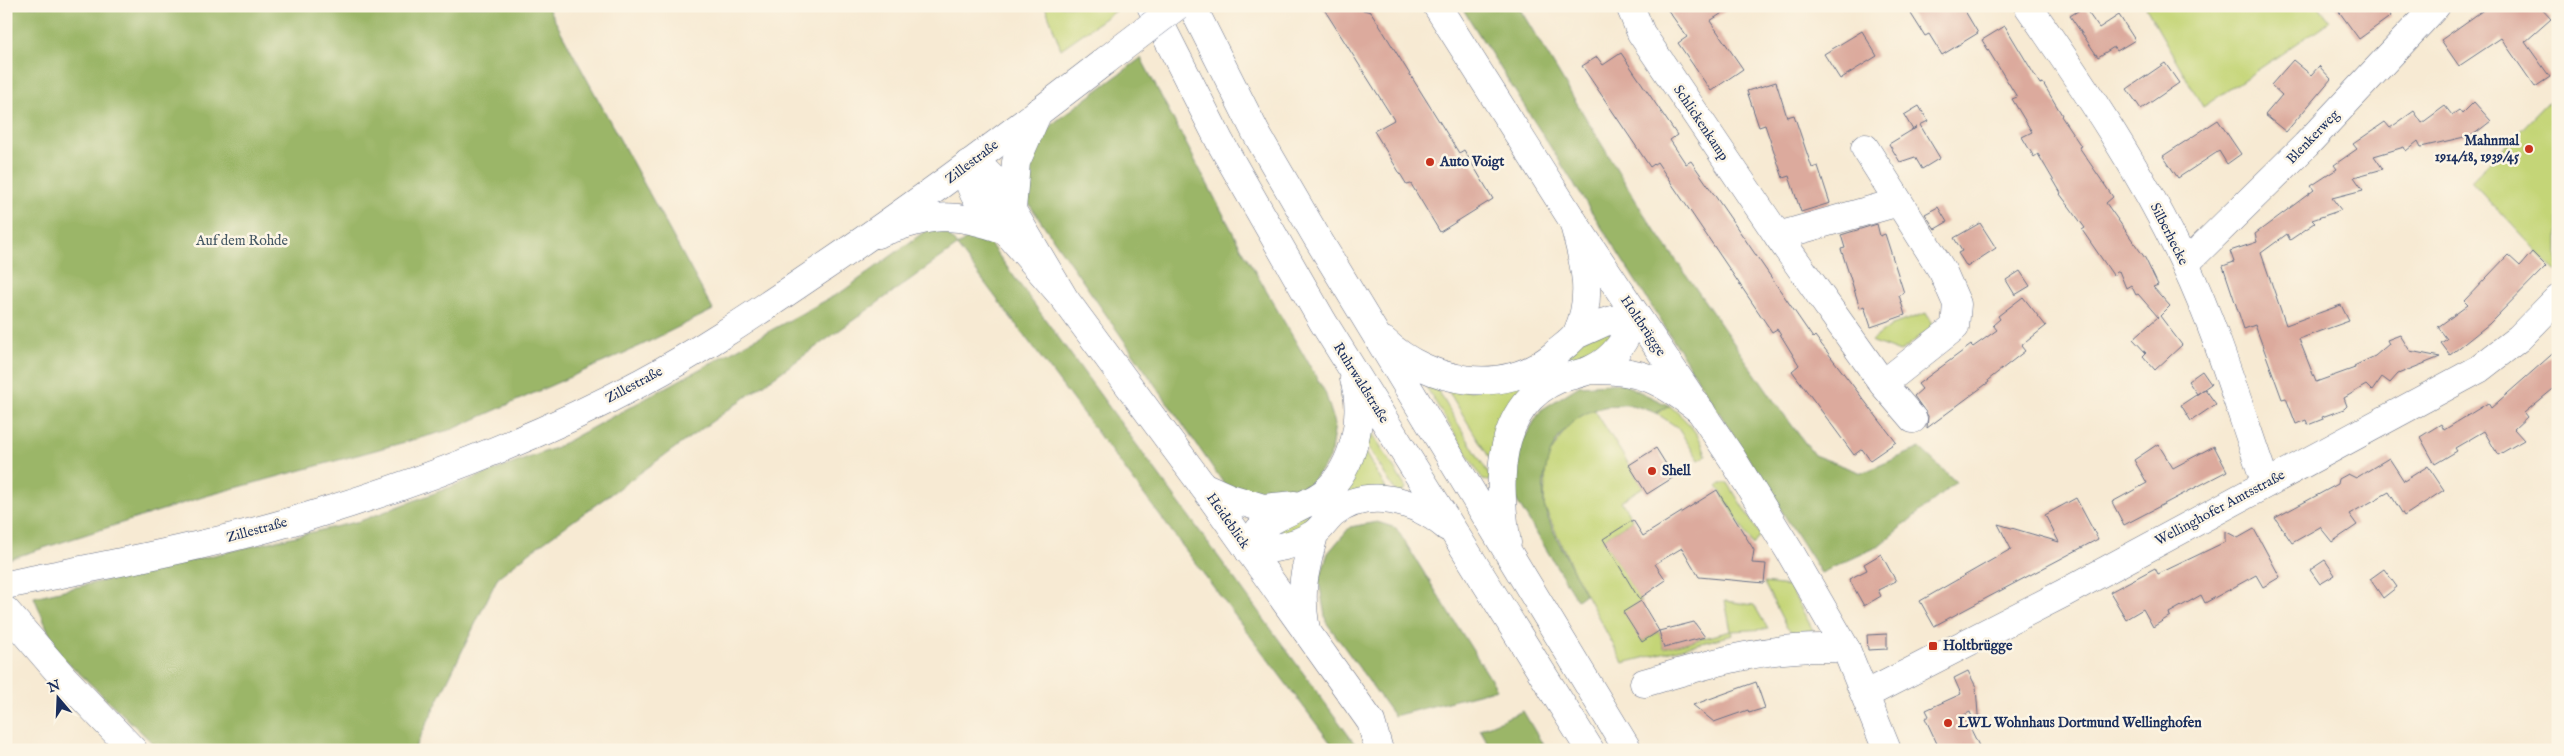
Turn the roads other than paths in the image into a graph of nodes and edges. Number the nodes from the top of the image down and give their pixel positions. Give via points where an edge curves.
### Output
1 (1150, 6) edge
2 (1177, 6) edge
3 (1192, 6) edge
4 (1437, 6) edge
5 (1630, 6) edge
6 (2028, 6) edge
7 (2426, 10) edge
8 (1038, 112) junction
9 (1865, 148) dead end
10 (968, 164) junction
11 (1898, 202) junction
12 (1009, 220) junction
13 (1573, 221) junction
14 (1778, 236) junction
15 (869, 237) junction
16 (2185, 264) junction
17 (2558, 298) edge
18 (1635, 314) junction
19 (1367, 322) junction
20 (1576, 335) junction
21 (1348, 361) junction
22 (1591, 370) junction
23 (1883, 384) junction
24 (1701, 411) junction
25 (1913, 419) dead end
26 (2266, 484) junction
27 (1203, 486) junction
28 (1302, 505) junction
29 (1314, 535) junction
30 (1457, 536) junction
31 (1249, 551) junction
32 (1510, 555) junction
33 (6, 585) edge
34 (6, 612) edge
35 (1306, 630) junction
36 (1846, 648) junction
37 (1644, 683) dead end
38 (1866, 694) junction
39 (133, 750) edge
40 (1379, 750) edge
41 (1590, 750) edge
42 (1628, 750) edge
43 (1888, 750) edge

1 - 21 main road, Ruhrwaldstraße via 1264,222
2 - 8 main road, Zillestraße, bridge
3 - 19 main road via 1256,133
4 - 13 main road, Holtbrügge
5 - 14 main road, Schlickenkamp via 1640,33
6 - 16 main road, Silberhecke via 2108,126 2150,196
7 - 16 main road, Blenkerweg via 2306,145
8 - 10 main road, Zillestraße
8 - 12 main road via 1016,162
9 - 11 main road
10 - 12 main road, Heideblick via 969,182 974,194
10 - 15 main road, Zillestraße
11 - 14 main road
11 - 23 main road via 1943,272 1957,304 1955,327
12 - 15 main road via 979,221 955,216 910,223
12 - 27 main road, Heideblick
13 - 18 main road, Holtbrügge
13 - 20 main road via 1587,276 1587,296
14 - 23 main road, Schlickenkamp
15 - 33 main road, Zillestraße via 729,331 642,382 551,427 473,460 302,518 133,560
16 - 26 main road, Silberhecke via 2201,300
17 - 26 main road, Wellinghofer Amtsstraße via 2519,338 2479,369
18 - 20 main road via 1605,322
18 - 22 main road via 1628,336 1615,352
18 - 24 main road, Holtbrügge
19 - 20 main road via 1403,356 1442,373 1474,382 1505,380 1530,371
19 - 32 main road
21 - 28 main road via 1358,394 1358,414 1348,461 1325,492
21 - 30 main road, Ruhrwaldstraße
22 - 24 main road via 1644,375 1668,386
22 - 32 main road via 1559,380 1542,390 1514,421 1501,465 1504,522
23 - 25 main road, Schlickenkamp
24 - 36 main road, Holtbrügge
26 - 38 main road, Wellinghofer Amtsstraße
27 - 28 main road via 1247,505 1263,508
27 - 31 main road, Heideblick
28 - 31 main road via 1260,530
29 - 30 main road via 1333,513 1349,504 1379,499 1398,501 1424,511
29 - 31 main road via 1287,545
29 - 35 main road via 1303,572 1302,606
30 - 41 main road, Ruhrwaldstraße
31 - 35 main road, Heideblick
32 - 42 main road
34 - 39 main road
35 - 40 main road, Heideblick via 1371,722
36 - 37 main road via 1764,651
36 - 38 main road, Holtbrügge
38 - 43 main road, Holtbrügge

